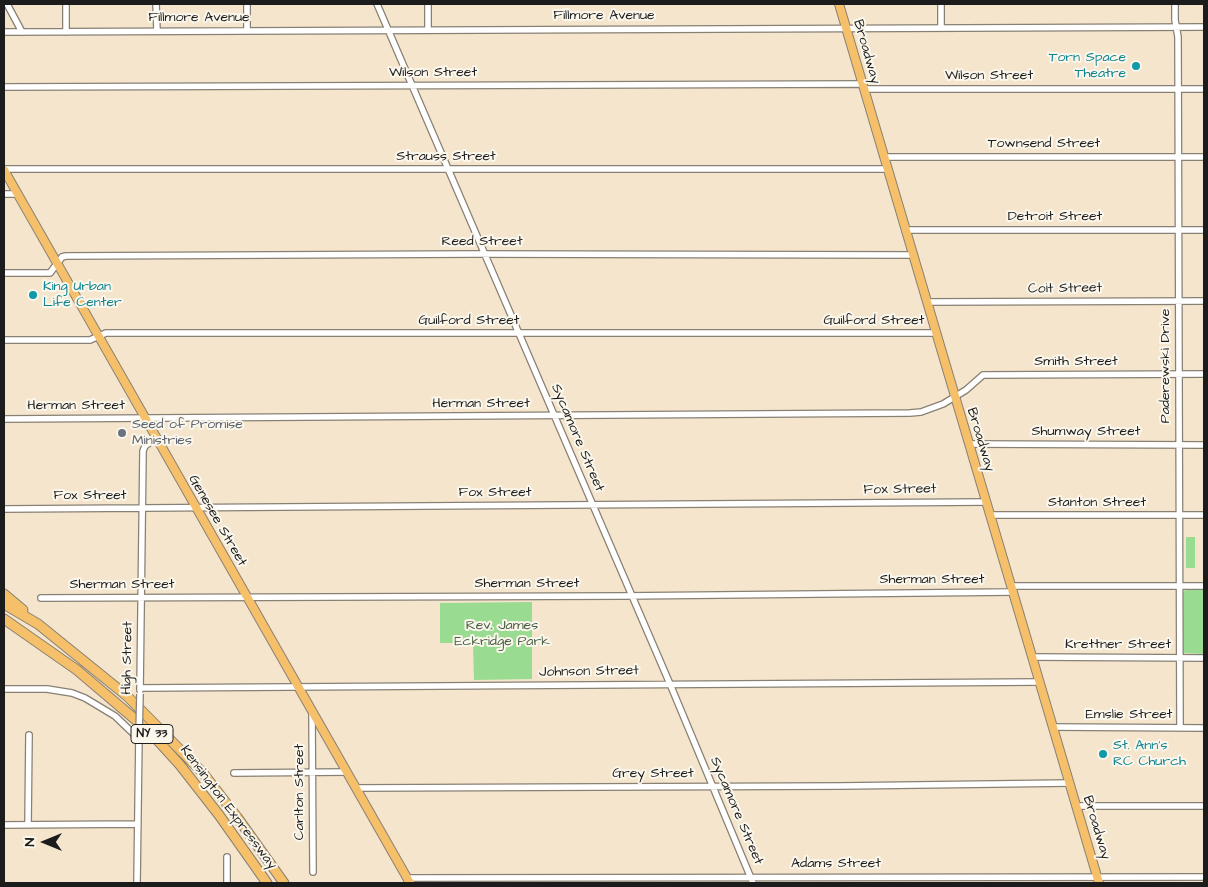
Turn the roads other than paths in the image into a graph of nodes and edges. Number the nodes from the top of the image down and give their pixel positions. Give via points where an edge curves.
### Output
1 (7, 4) edge
2 (66, 4) edge
3 (156, 4) edge
4 (247, 4) edge
5 (377, 4) edge
6 (428, 4) edge
7 (839, 4) edge
8 (941, 4) edge
9 (1175, 4) edge
10 (941, 27) junction
11 (1176, 27) junction
12 (1204, 27) edge
13 (846, 29) junction
14 (389, 30) junction
15 (428, 30) junction
16 (156, 31) junction
17 (247, 31) junction
18 (4, 32) edge
19 (22, 32) junction
20 (66, 32) junction
21 (4, 86) edge
22 (412, 86) junction
23 (863, 86) junction
24 (1204, 88) edge
25 (1178, 89) junction
26 (884, 157) junction
27 (1178, 157) junction
28 (1204, 157) edge
29 (4, 170) edge
30 (448, 170) junction
31 (887, 170) junction
32 (4, 194) edge
33 (17, 194) junction
34 (905, 230) junction
35 (1178, 230) junction
36 (1204, 230) edge
37 (484, 254) junction
38 (912, 255) junction
39 (56, 264) junction
40 (4, 273) edge
41 (1179, 301) junction
42 (926, 302) junction
43 (1204, 302) edge
44 (518, 333) junction
45 (936, 333) junction
46 (98, 336) junction
47 (4, 340) edge
48 (1179, 374) junction
49 (1204, 374) edge
50 (955, 397) junction
51 (554, 416) junction
52 (144, 418) junction
53 (4, 419) edge
54 (156, 438) junction
55 (969, 444) junction
56 (1179, 445) junction
57 (1204, 445) edge
58 (986, 502) junction
59 (592, 505) junction
60 (195, 507) junction
61 (4, 508) edge
62 (142, 508) junction
63 (990, 515) junction
64 (1180, 515) junction
65 (1204, 515) edge
66 (1180, 586) junction
67 (1204, 586) edge
68 (1012, 589) junction
69 (4, 594) edge
70 (631, 596) junction
71 (246, 597) junction
72 (41, 598) dead end
73 (141, 598) junction
74 (4, 604) edge
75 (4, 619) edge
76 (38, 624) junction
77 (1032, 657) junction
78 (1180, 658) junction
79 (1204, 658) edge
80 (1040, 682) junction
81 (670, 684) junction
82 (298, 687) junction
83 (4, 689) edge
84 (140, 691) junction
85 (312, 711) junction
86 (1053, 727) junction
87 (1180, 728) junction
88 (1204, 728) edge
89 (29, 735) dead end
90 (139, 737) junction
91 (312, 772) junction
92 (348, 772) junction
93 (234, 773) dead end
94 (1070, 783) junction
95 (712, 786) junction
96 (356, 788) junction
97 (1076, 806) junction
98 (1204, 806) edge
99 (138, 824) junction
100 (4, 825) edge
101 (28, 825) junction
102 (227, 857) dead end
103 (313, 872) dead end
104 (750, 877) junction
105 (1204, 877) edge
106 (510, 880) edge
107 (836, 880) edge
108 (1098, 880) edge
109 (409, 881) edge
110 (137, 883) edge
111 (227, 883) edge
112 (267, 883) edge
113 (284, 883) edge
114 (753, 883) edge

1 - 19 street
2 - 20 street
3 - 16 street
4 - 17 street
5 - 14 street, Sycamore Street
6 - 15 street
7 - 13 main road, Broadway
8 - 10 street
9 - 11 street, Paderewski Drive
10 - 11 street, Fillmore Avenue
10 - 13 street, Fillmore Avenue
11 - 12 street, Fillmore Avenue
11 - 25 street, Paderewski Drive
13 - 15 street, Fillmore Avenue
13 - 23 main road, Broadway
14 - 15 street, Fillmore Avenue
14 - 17 street, Fillmore Avenue
14 - 22 street, Sycamore Street
16 - 17 street, Fillmore Avenue
16 - 20 street, Fillmore Avenue
18 - 19 street, Fillmore Avenue
19 - 20 street, Fillmore Avenue
21 - 22 street, Wilson Street
22 - 23 street, Wilson Street
22 - 30 street, Sycamore Street
23 - 25 street, Wilson Street
23 - 26 main road, Broadway
24 - 25 street, Wilson Street
25 - 27 street, Paderewski Drive
26 - 27 street, Townsend Street
26 - 31 main road, Broadway
27 - 28 street, Townsend Street
27 - 35 street, Paderewski Drive
29 - 30 street, Strauss Street
29 - 33 main road, Genesee Street
30 - 31 street, Strauss Street
30 - 37 street, Sycamore Street
31 - 34 main road, Broadway
32 - 33 street
33 - 39 main road, Genesee Street
34 - 35 street, Detroit Street
34 - 38 main road, Broadway
35 - 36 street, Detroit Street
35 - 41 street, Paderewski Drive
37 - 38 street, Reed Street
37 - 39 street, Reed Street via 66,256
37 - 44 street, Sycamore Street
38 - 42 main road, Broadway
39 - 40 street, Reed Street via 50,272
39 - 46 main road, Genesee Street
41 - 42 street, Coit Street
41 - 43 street, Coit Street
41 - 48 street, Paderewski Drive
42 - 45 main road, Broadway
44 - 45 street, Guilford Street
44 - 46 street, Guilford Street via 106,333
44 - 51 street, Sycamore Street
45 - 50 main road, Broadway
46 - 47 street, Guilford Street via 90,340
46 - 52 main road, Genesee Street
48 - 49 street, Smith Street
48 - 50 street, Smith Street via 983,376
48 - 56 street, Paderewski Drive
50 - 51 street, Herman Street via 910,414
50 - 55 main road, Broadway
51 - 52 street, Herman Street
51 - 59 street, Sycamore Street
52 - 53 street, Herman Street
52 - 54 main road, Genesee Street
54 - 60 main road, Genesee Street
54 - 62 street, High Street via 143,448
55 - 56 street, Shumway Street
55 - 58 main road, Broadway
56 - 57 street, Shumway Street
56 - 64 street, Paderewski Drive
58 - 59 street, Fox Street
58 - 63 main road, Broadway
59 - 60 street, Fox Street
59 - 70 street, Sycamore Street
60 - 62 street, Fox Street
60 - 71 main road, Genesee Street
61 - 62 street, Fox Street
62 - 73 street, High Street
63 - 64 street, Stanton Street
63 - 68 main road, Broadway
64 - 65 street, Stanton Street
64 - 66 street, Paderewski Drive
66 - 67 street, Sherman Street
66 - 68 street, Sherman Street
66 - 78 street, Paderewski Drive
68 - 70 street, Sherman Street
68 - 77 main road, Broadway
69 - 76 highway
70 - 71 street, Sherman Street
70 - 81 street, Sycamore Street
71 - 73 street, Sherman Street
71 - 82 main road, Genesee Street
72 - 73 street, Sherman Street
73 - 84 street, High Street
74 - 76 highway, Kensington Expressway / NY 33
75 - 112 highway, Kensington Expressway / NY 33 via 78,670 150,732 219,814
76 - 113 highway, Kensington Expressway / NY 33 via 127,696 203,774
77 - 78 street, Krettner Street
77 - 80 main road, Broadway
78 - 79 street, Krettner Street
78 - 87 street, Paderewski Drive
80 - 81 street, Johnson Street
80 - 86 main road, Broadway
81 - 82 street, Johnson Street
81 - 95 street, Sycamore Street
82 - 84 street, Johnson Street
82 - 85 main road, Genesee Street
83 - 90 street via 48,689 85,698 115,716
84 - 90 street, High Street, bridge
85 - 91 street, Carlton Street
85 - 92 main road, Genesee Street
86 - 87 street, Emslie Street
86 - 94 main road, Broadway
87 - 88 street, Emslie Street
89 - 101 street
90 - 99 street, High Street
91 - 92 street
91 - 93 street
91 - 103 street, Carlton Street
92 - 96 main road, Genesee Street
94 - 95 street, Grey Street
94 - 97 main road, Broadway
95 - 96 street, Grey Street
95 - 104 street, Sycamore Street
96 - 109 main road, Genesee Street
97 - 98 street
97 - 108 main road, Broadway
99 - 101 street
99 - 110 street, High Street
100 - 101 street
102 - 111 street
104 - 106 street, Adams Street
104 - 107 street, Adams Street
104 - 114 street, Sycamore Street
105 - 108 street, Adams Street
106 - 109 street, Adams Street
107 - 108 street, Adams Street

